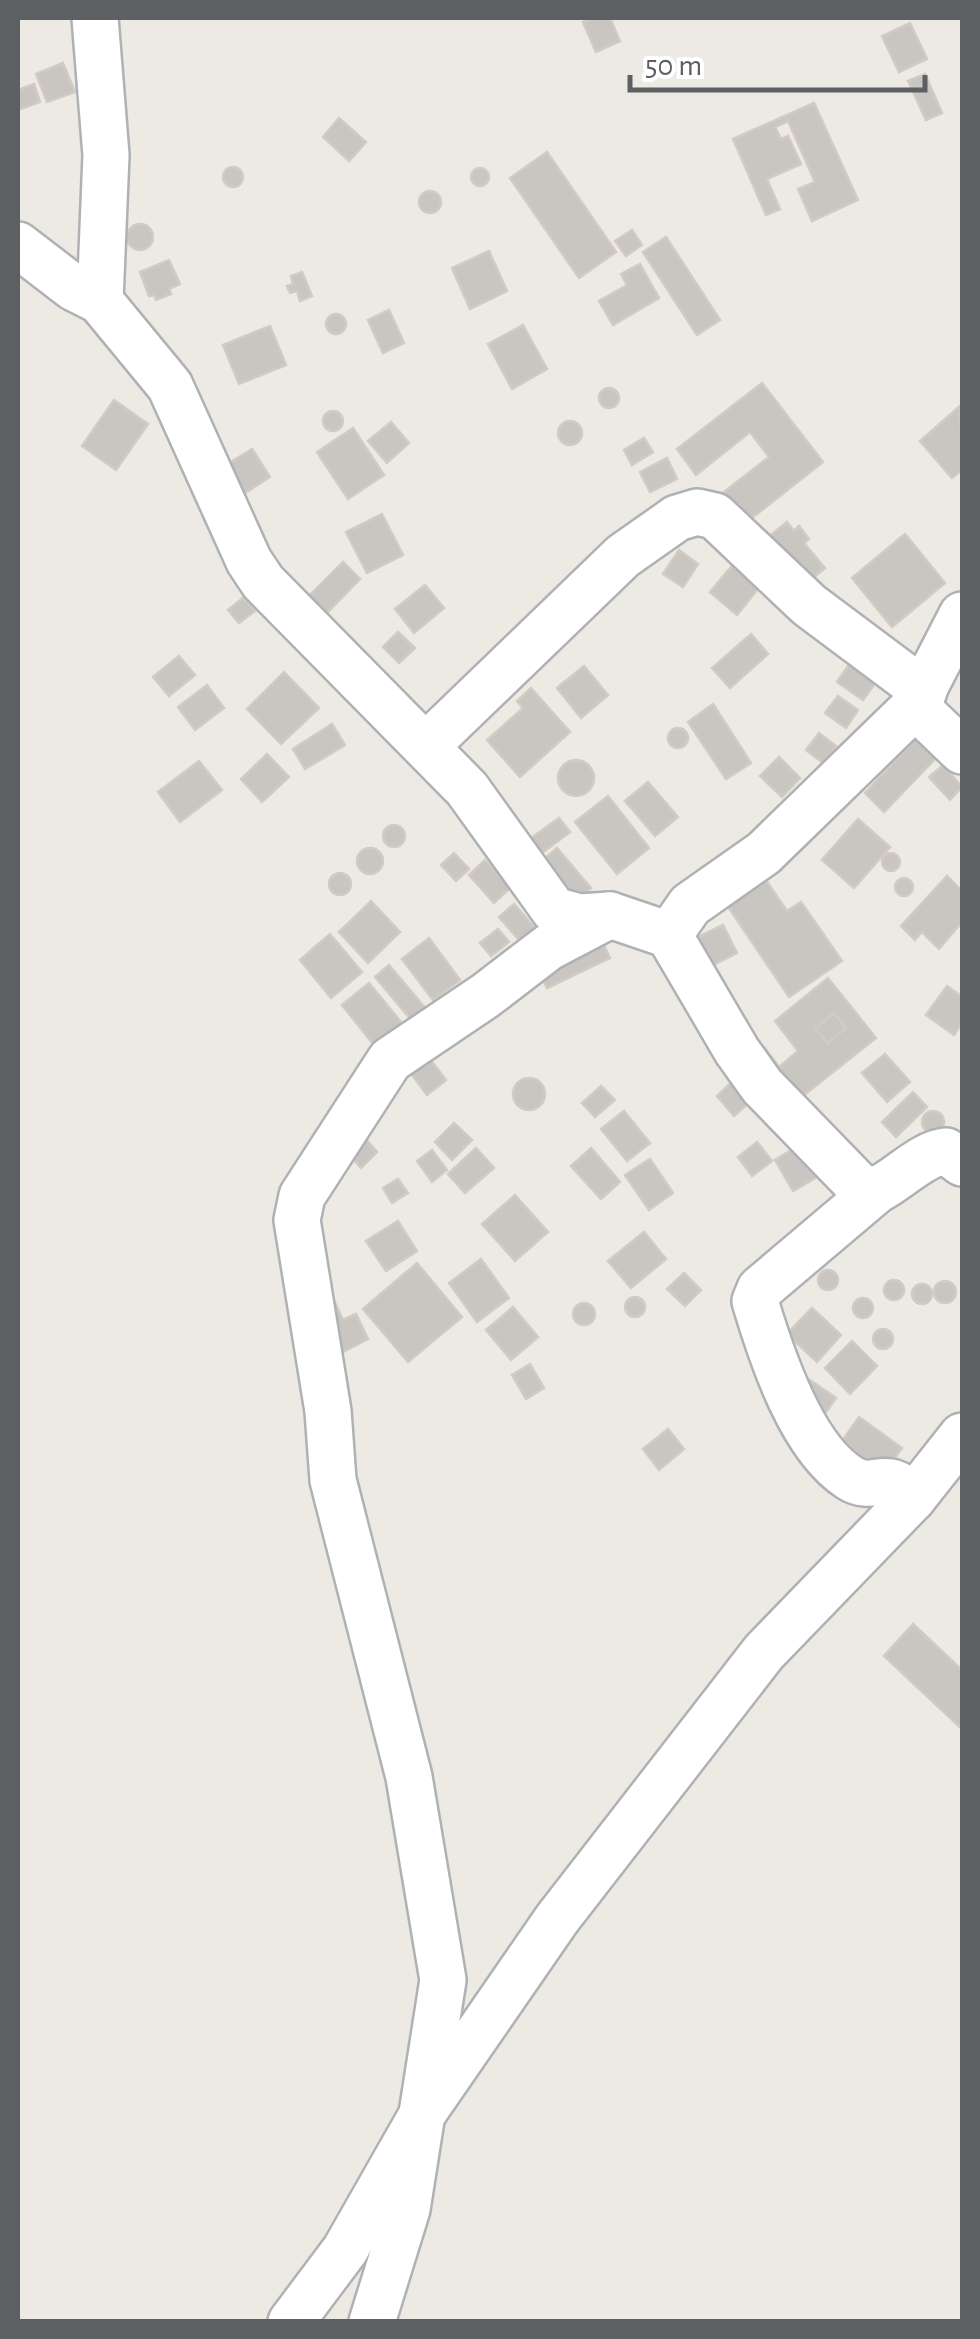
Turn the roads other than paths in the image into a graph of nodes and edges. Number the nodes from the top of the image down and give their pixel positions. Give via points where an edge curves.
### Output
1 (95, 18) edge
2 (18, 245) edge
3 (100, 301) junction
4 (962, 615) edge
5 (920, 699) junction
6 (426, 746) junction
7 (962, 751) edge
8 (610, 915) junction
9 (669, 934) junction
10 (962, 1163) edge
11 (877, 1190) junction
12 (962, 1436) edge
13 (913, 1498) junction
14 (423, 2113) junction
15 (291, 2322) edge
16 (372, 2322) edge

1 - 3 street via 106,155
2 - 3 street
3 - 6 street via 170,386 263,582
4 - 5 street
5 - 6 street via 715,516 698,512 677,518 623,556
5 - 7 street
5 - 9 street via 764,853 690,905
6 - 8 street via 468,788 554,910
8 - 9 street
8 - 14 street via 549,947 390,1060 302,1196 297,1220 333,1480 409,1777 443,1980
9 - 11 street via 762,1086 860,1187
10 - 11 street via 936,1152
11 - 13 street via 760,1289 756,1301 803,1429 852,1480 901,1483
12 - 13 street
13 - 14 street via 764,1652 557,1919
14 - 15 street via 344,2250
14 - 16 street via 407,2208

